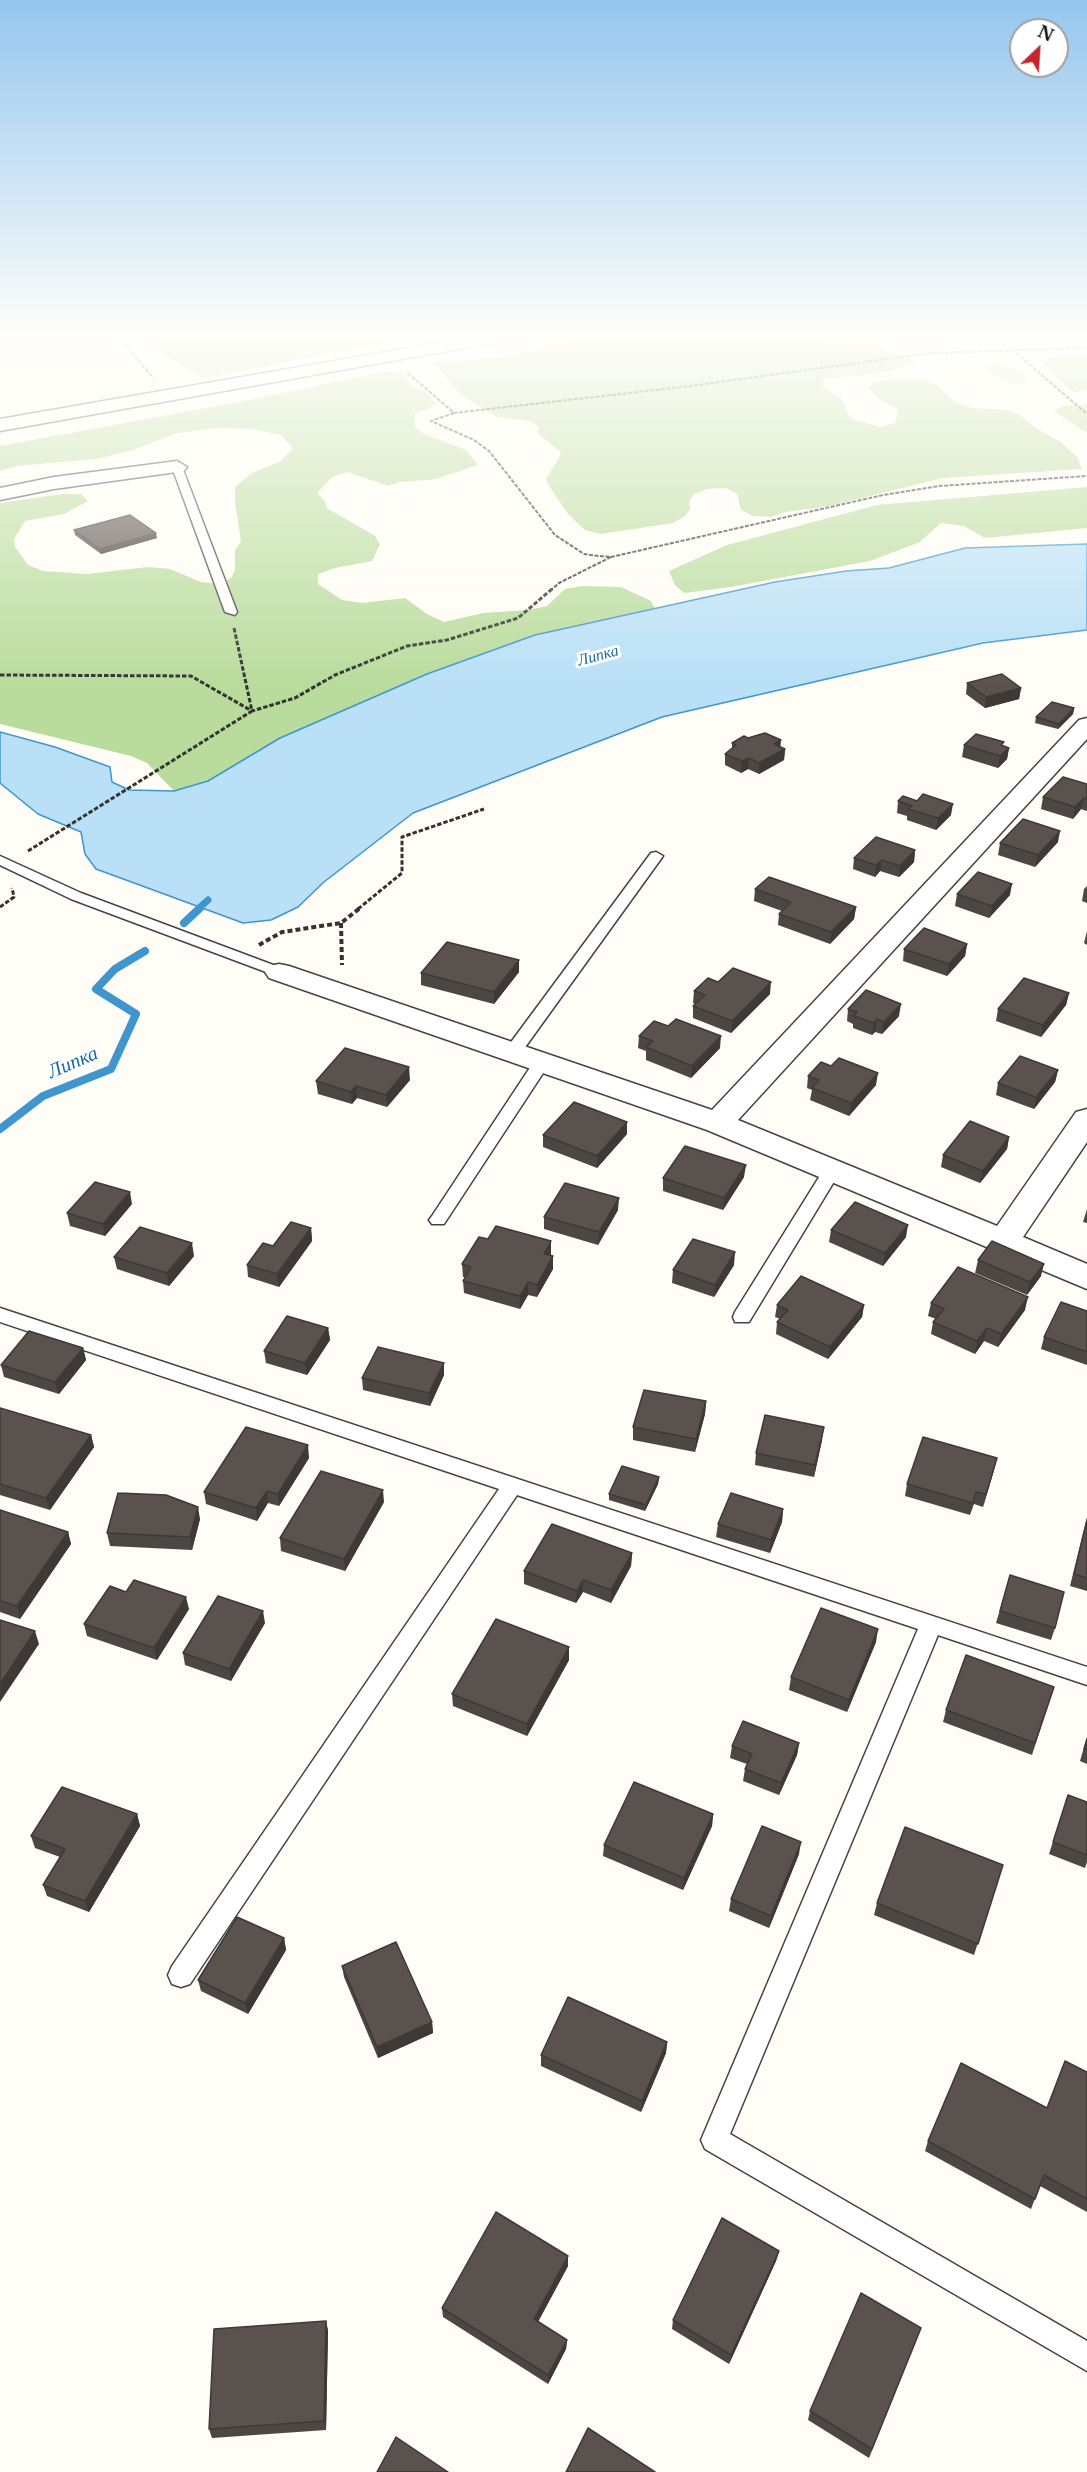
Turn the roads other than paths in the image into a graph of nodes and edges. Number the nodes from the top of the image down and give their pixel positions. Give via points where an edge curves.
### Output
1 (177, 467) joint
2 (0, 494) edge
3 (231, 612) road end
4 (1087, 725) edge
5 (656, 856) dead end
6 (4, 862) edge
7 (279, 972) joint
8 (512, 1053) junction
9 (541, 1064) junction
10 (1087, 1119) edge
11 (718, 1123) junction
12 (832, 1170) junction
13 (438, 1220) dead end
14 (1003, 1242) junction
15 (1087, 1277) edge
16 (0, 1315) edge
17 (742, 1317) dead end
18 (511, 1486) junction
19 (931, 1625) junction
20 (1087, 1676) edge
21 (181, 1975) dead end
22 (1087, 2357) edge

1 - 2 street
1 - 3 lane
4 - 11 street
5 - 8 lane
6 - 7 lane via 76,896
7 - 8 street
8 - 9 street
9 - 11 street
9 - 13 lane
10 - 14 street
11 - 12 street
12 - 14 street
12 - 17 lane
14 - 15 street
16 - 18 lane
18 - 19 lane
18 - 21 lane
19 - 20 lane
19 - 22 lane via 714,2140

